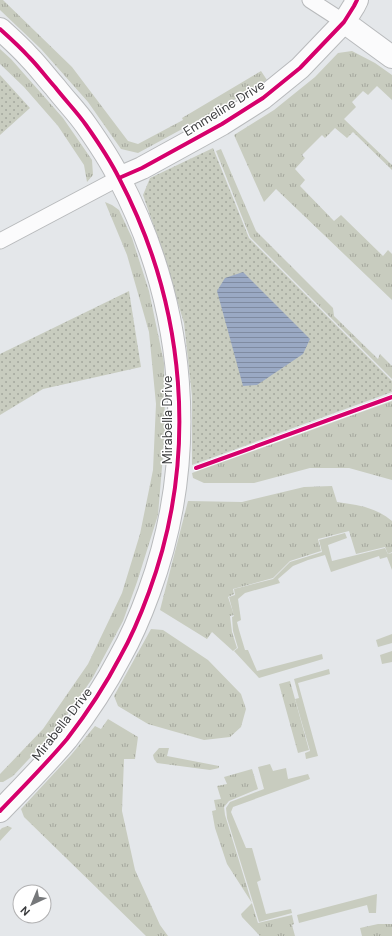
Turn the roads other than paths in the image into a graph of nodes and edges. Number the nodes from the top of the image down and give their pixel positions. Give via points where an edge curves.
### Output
1 (310, 0) edge
2 (357, 0) edge
3 (344, 22) junction
4 (0, 29) edge
5 (392, 57) edge
6 (119, 178) junction
7 (0, 241) edge
8 (0, 810) edge

1 - 3 street
2 - 3 street, Emmeline Drive
3 - 5 street
3 - 6 street, Emmeline Drive via 300,68 263,98 222,124
4 - 6 street, Mirabella Drive via 30,57 86,124
6 - 7 street, Emmeline Drive
6 - 8 street, Mirabella Drive via 151,252 169,316 174,348 179,438 178,464 170,514 162,550 143,608 108,678 66,739

